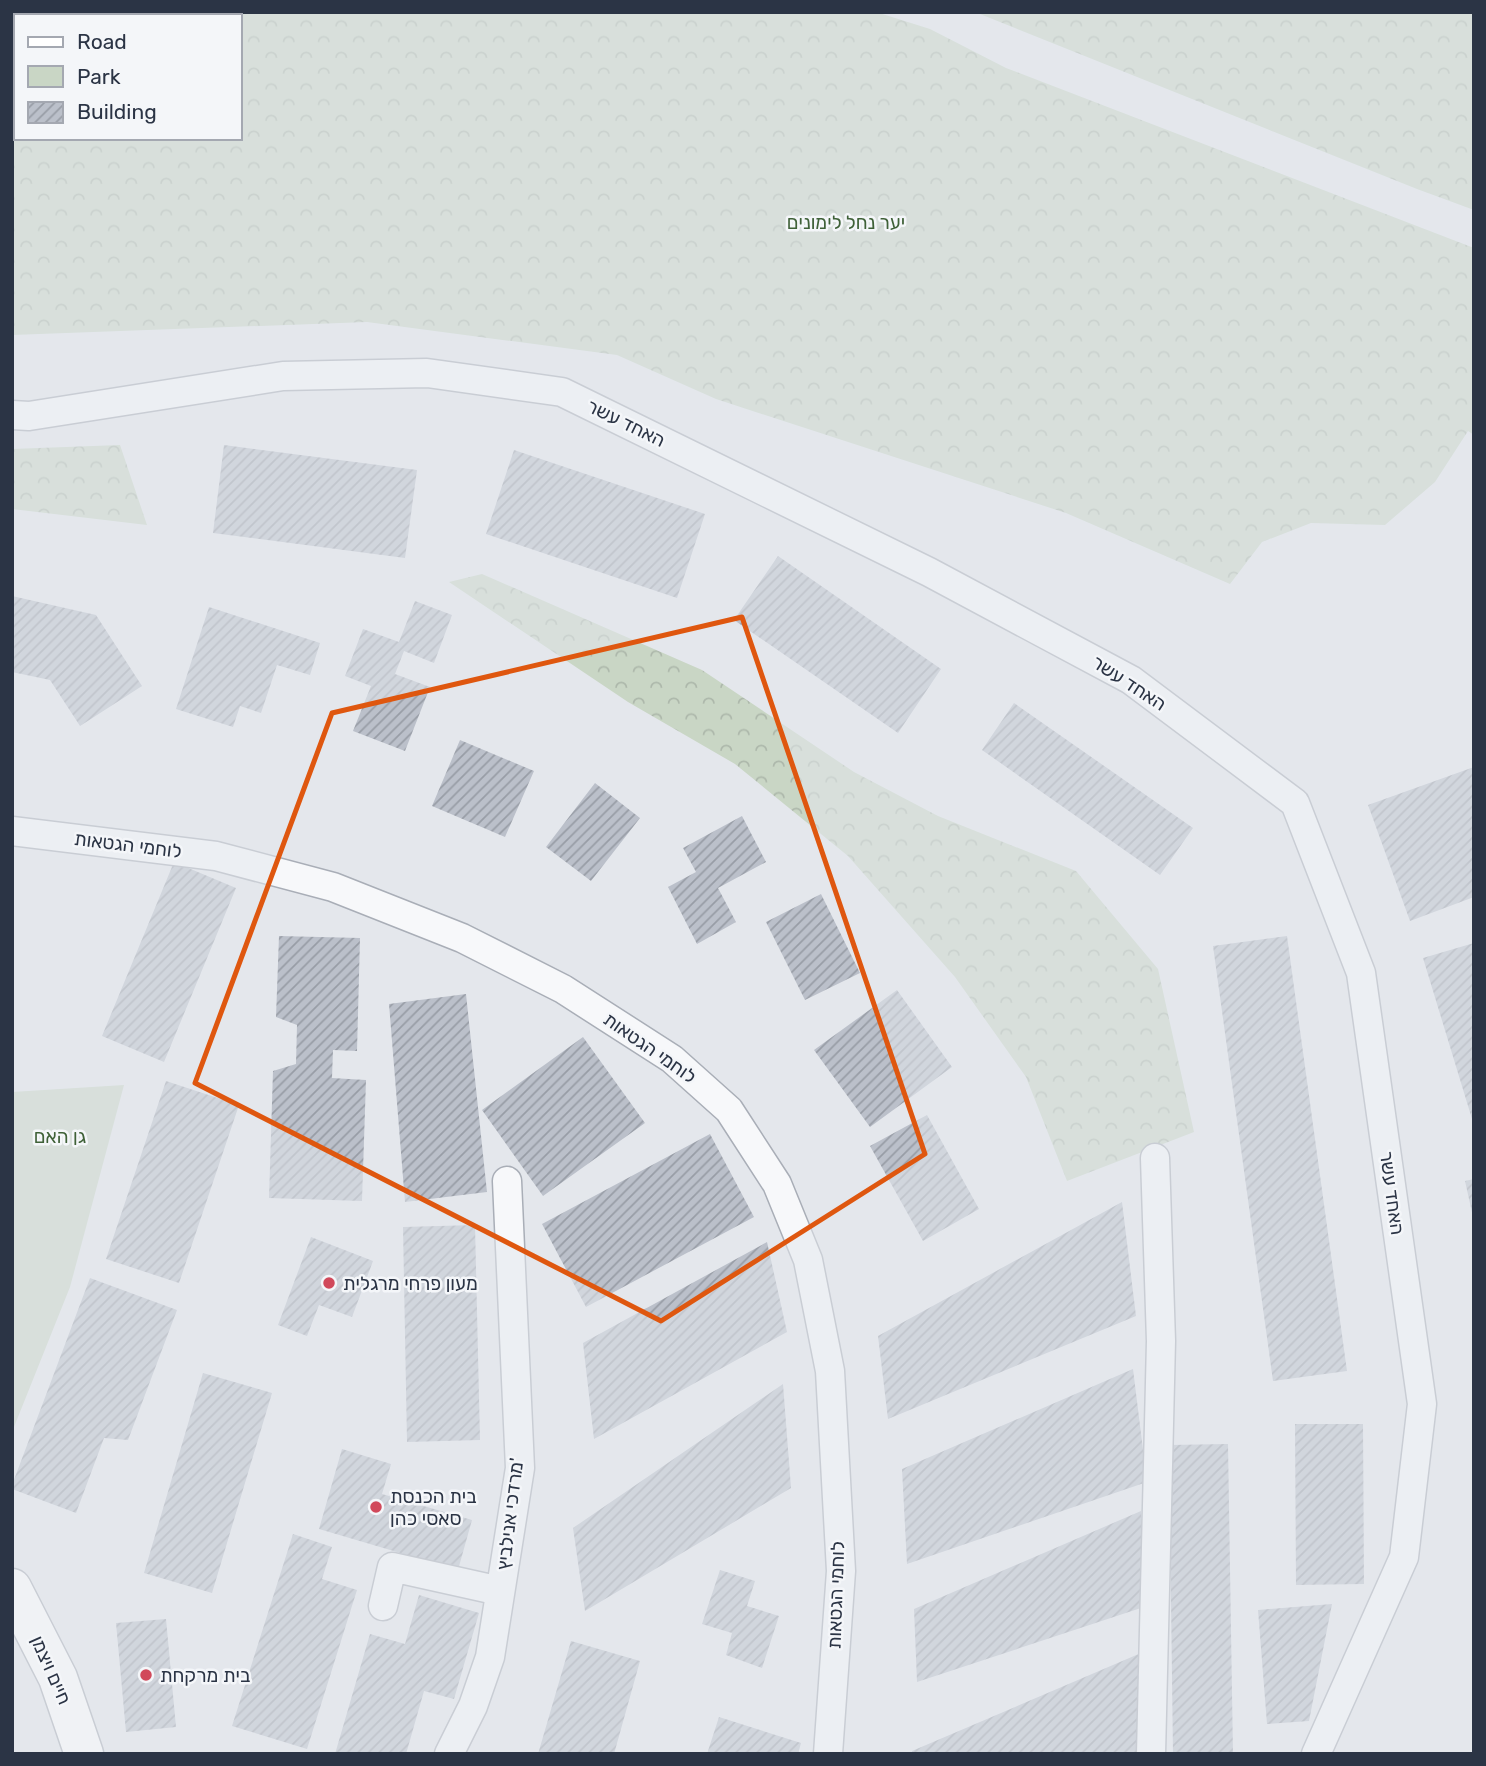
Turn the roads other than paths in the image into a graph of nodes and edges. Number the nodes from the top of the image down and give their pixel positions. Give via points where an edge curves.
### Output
1 (12, 415) edge
2 (12, 831) edge
3 (1155, 1158) dead end
4 (507, 1181) dead end
5 (12, 1588) edge
6 (500, 1591) junction
7 (383, 1606) dead end
8 (84, 1754) edge
9 (449, 1754) edge
10 (828, 1754) edge
11 (1151, 1754) edge
12 (1316, 1754) edge

1 - 12 street, האחד עשר via 283,376 427,373 562,392 929,572 1131,680 1295,803 1361,973 1422,1404 1404,1556
2 - 10 street, לוחמי הגטאות via 216,856 333,887 462,938 563,989 672,1059 729,1110 777,1184 808,1260 830,1371 841,1571
3 - 11 street via 1161,1341
4 - 6 street, מרדכי אנילביץ' via 520,1468
5 - 8 street, חיים ויצמן via 58,1678
6 - 7 street via 392,1567
6 - 9 street, מרדכי אנילביץ' via 490,1657

